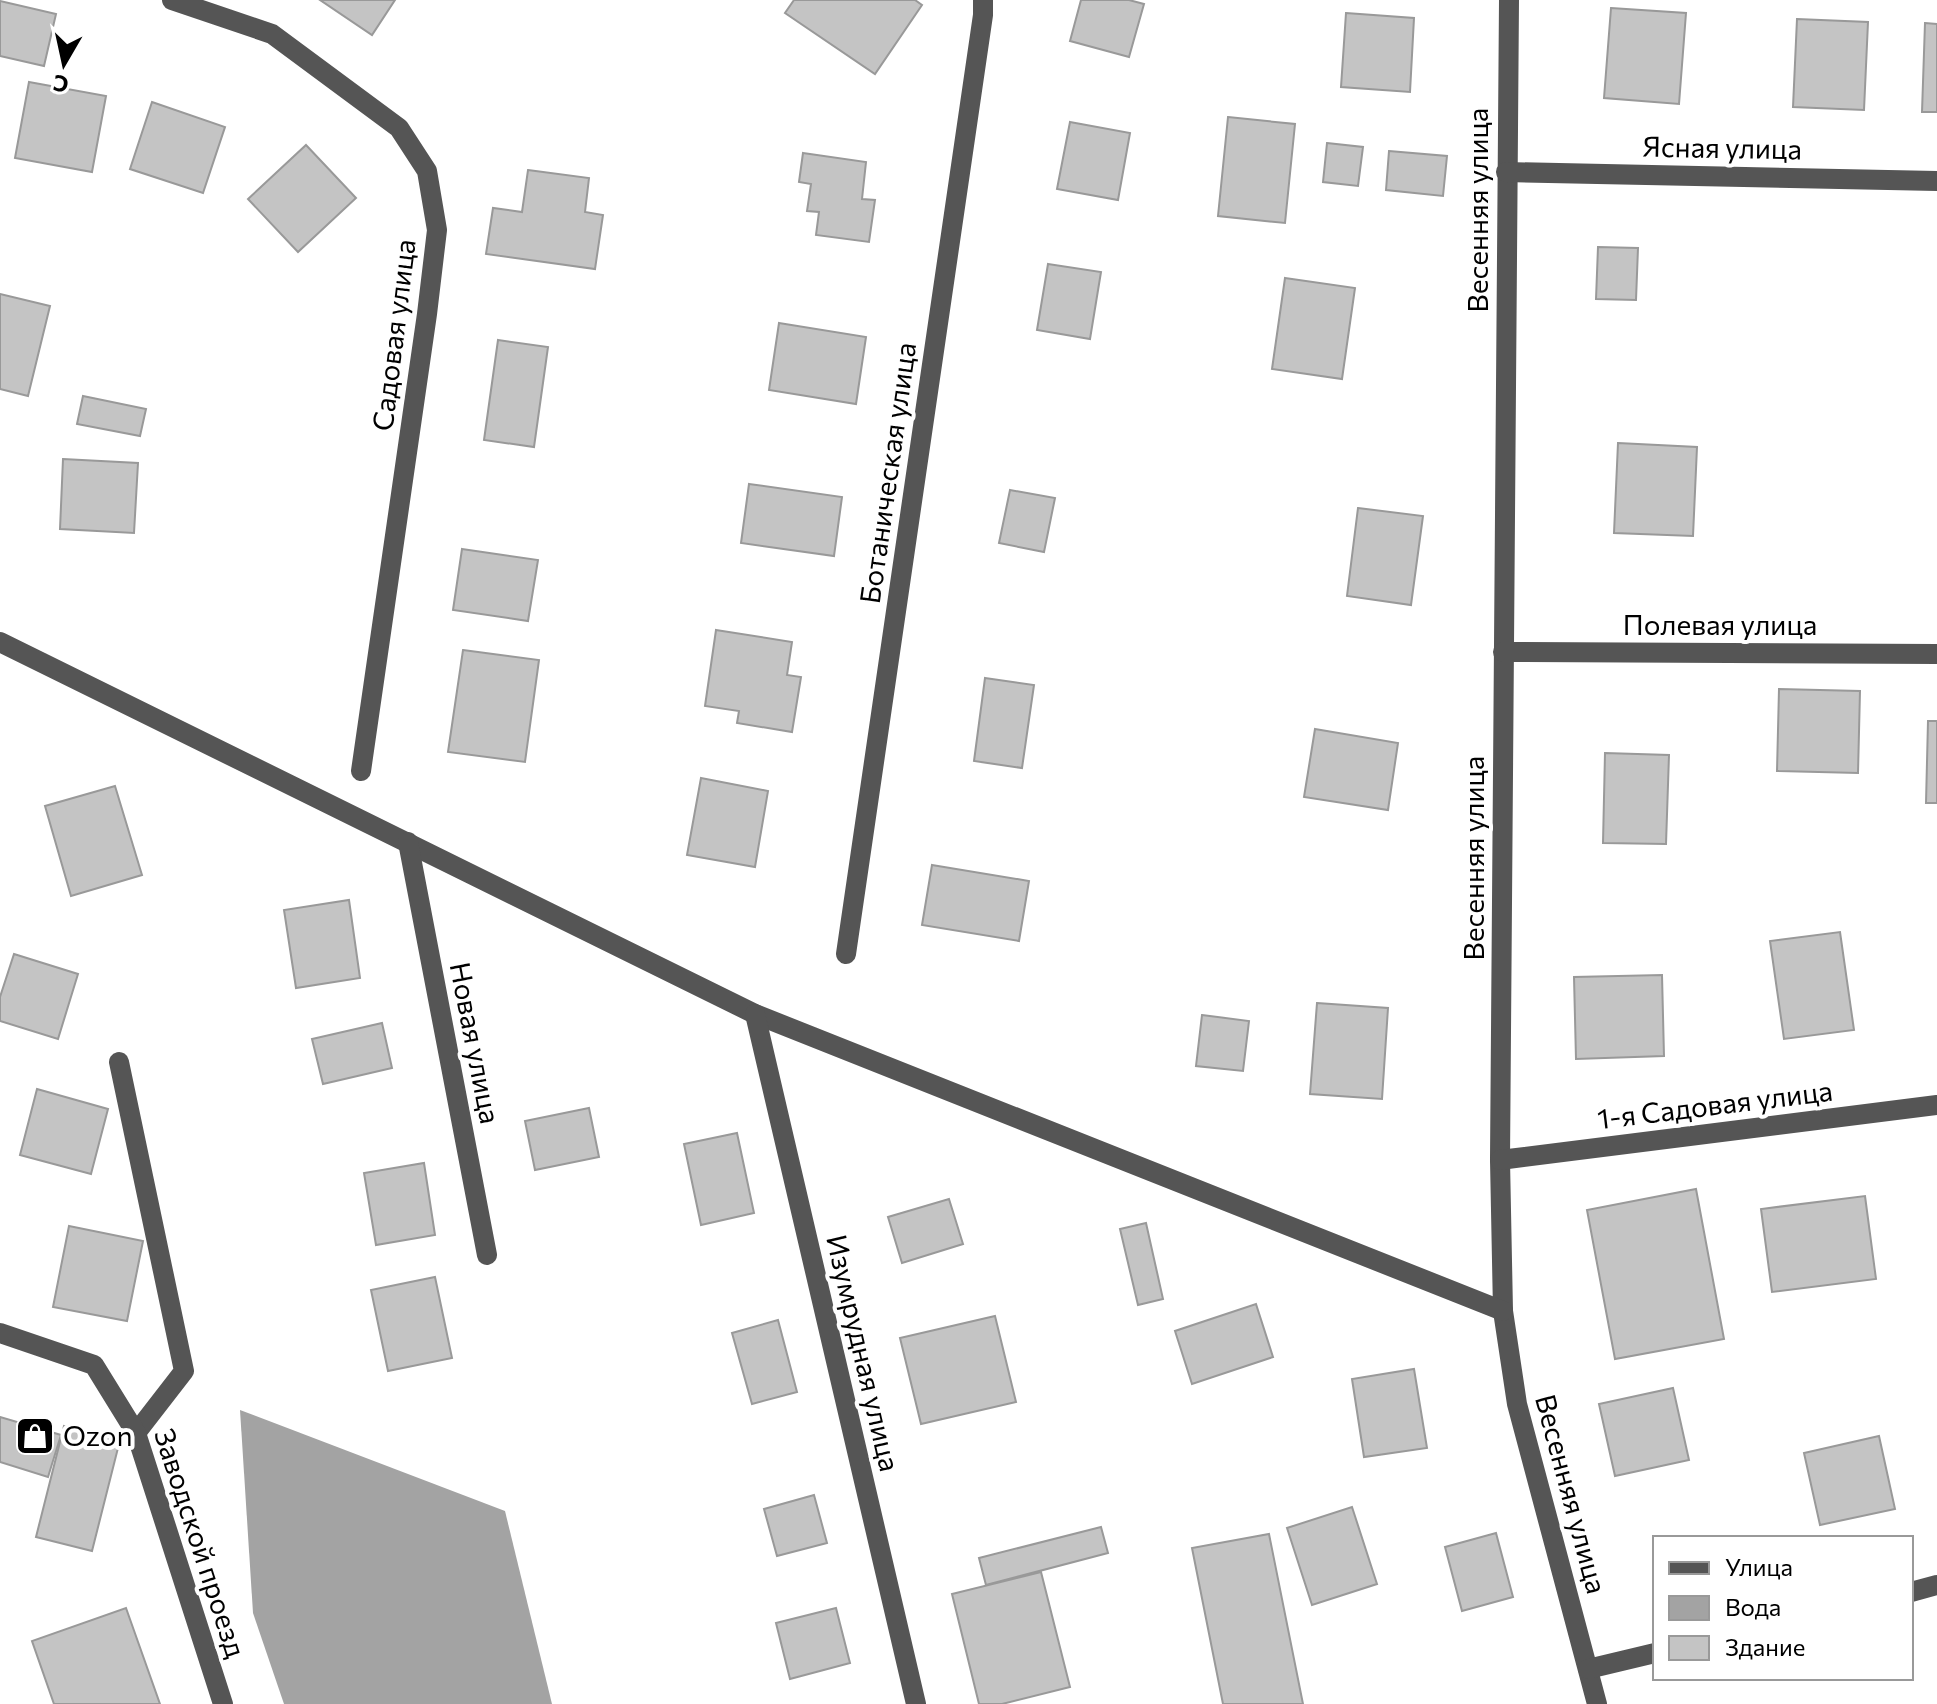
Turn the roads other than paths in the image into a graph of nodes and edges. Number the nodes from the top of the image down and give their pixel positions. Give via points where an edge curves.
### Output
1 (172, 0) edge
2 (983, 0) edge
3 (1509, 0) edge
4 (1506, 172) junction
5 (1937, 181) edge
6 (0, 642) edge
7 (1503, 652) junction
8 (1937, 654) edge
9 (361, 771) dead end
10 (408, 842) junction
11 (846, 954) dead end
12 (755, 1014) junction
13 (119, 1062) dead end
14 (1937, 1105) edge
15 (1500, 1160) junction
16 (487, 1255) dead end
17 (1503, 1311) junction
18 (0, 1333) edge
19 (136, 1433) junction
20 (1937, 1585) edge
21 (1913, 1591) edge
22 (1653, 1653) edge
23 (1588, 1669) junction
24 (223, 1704) edge
25 (916, 1704) edge
26 (1597, 1704) edge

1 - 9 street, Садовая улица via 272,34 399,128 427,171 437,230
2 - 11 street, Ботаническая улица
3 - 4 street, Весенняя улица
4 - 5 street, Ясная улица
4 - 7 street, Весенняя улица
6 - 10 street
7 - 8 street, Полевая улица
7 - 15 street, Весенняя улица
10 - 12 street
10 - 16 street, Новая улица
12 - 17 street
12 - 25 street, Изумрудная улица
13 - 19 street via 184,1371
14 - 15 street, 1-я Садовая улица
15 - 17 street, Весенняя улица
17 - 23 street, Весенняя улица via 1517,1404
18 - 19 street, Заводской проезд via 94,1365
19 - 24 street, Заводской проезд
20 - 21 street
22 - 23 street
23 - 26 street, Весенняя улица

